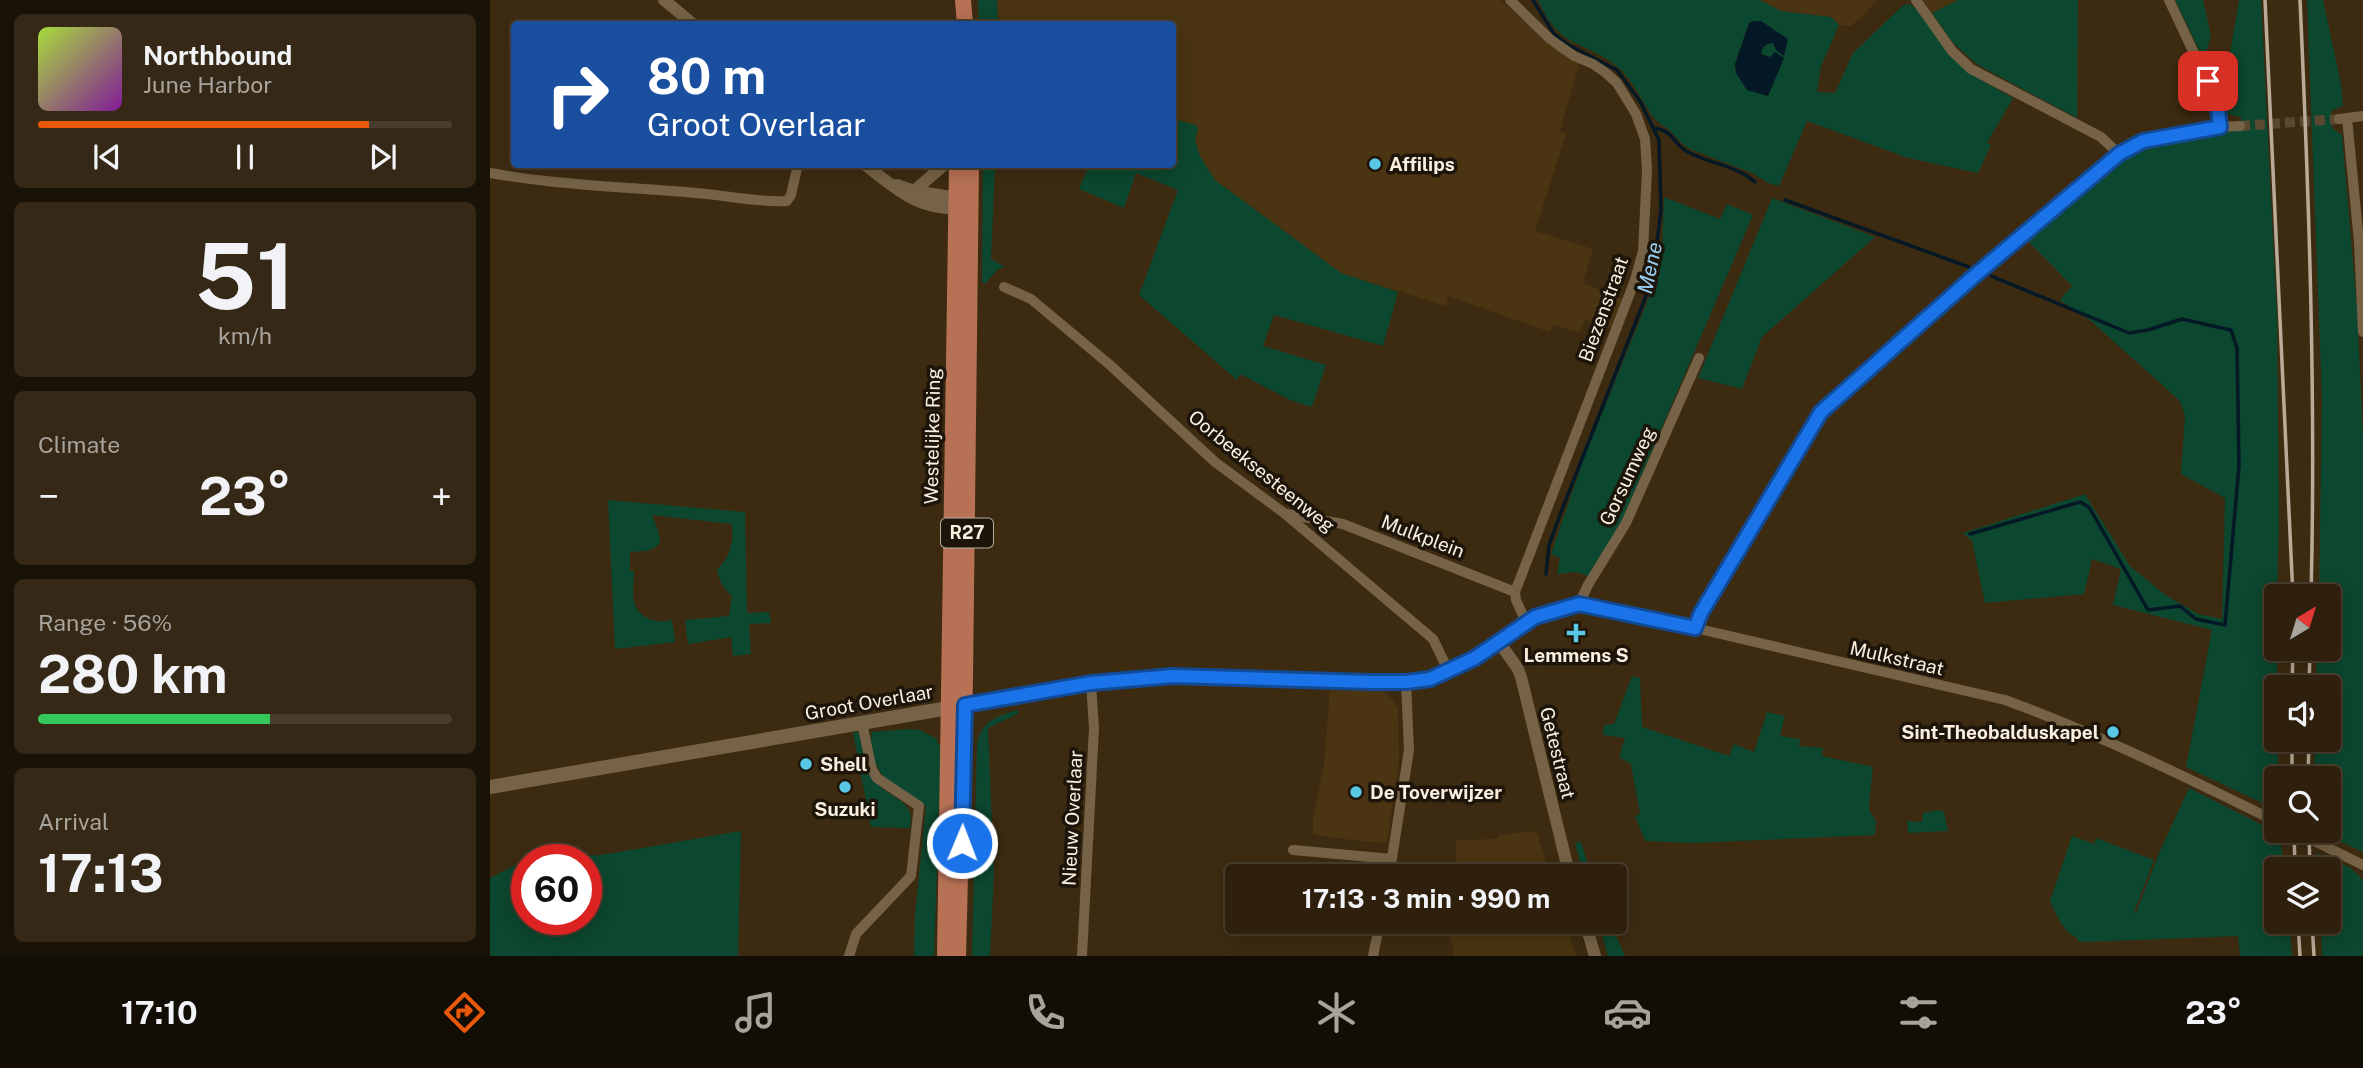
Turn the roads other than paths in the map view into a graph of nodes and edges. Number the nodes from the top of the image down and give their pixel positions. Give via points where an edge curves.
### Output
1 (664, 0) edge
2 (963, 0) edge
3 (1510, 0) edge
4 (1916, 0) edge
5 (2169, 0) edge
6 (689, 21) edge
7 (963, 21) edge
8 (2363, 117) edge
9 (2240, 126) tunnel mouth
10 (2220, 127) junction
11 (2119, 154) junction
12 (797, 168) edge
13 (869, 168) edge
14 (940, 168) edge
15 (958, 168) edge
16 (970, 168) edge
17 (490, 173) edge
18 (889, 183) junction
19 (914, 191) junction
20 (964, 203) junction
21 (2361, 242) edge
22 (1004, 287) dead end
23 (2363, 332) edge
24 (1699, 358) dead end
25 (1284, 513) junction
26 (1515, 592) junction
27 (1579, 604) junction
28 (1526, 622) junction
29 (1695, 628) junction
30 (1499, 642) junction
31 (1449, 672) junction
32 (1406, 682) junction
33 (1091, 683) junction
34 (965, 705) junction
35 (948, 708) junction
36 (862, 723) junction
37 (490, 787) edge
38 (2264, 816) edge
39 (2318, 843) edge
40 (1293, 850) dead end
41 (1392, 859) junction
42 (1391, 864) edge
43 (1567, 864) edge
44 (2363, 865) edge
45 (1378, 934) edge
46 (1589, 934) edge
47 (849, 956) edge
48 (944, 956) edge
49 (958, 956) edge
50 (1082, 956) edge
51 (1373, 956) edge
52 (1595, 956) edge

1 - 6 street
2 - 7 main road
3 - 26 street, Biezenstraat via 1550,39 1617,83 1645,139 1647,170 1643,251 1635,281
4 - 11 street via 1952,51 1971,69 2101,137
5 - 10 street via 2217,102
8 - 21 street via 2343,118
9 - 10 street
10 - 11 street via 2143,141
11 - 29 street via 1821,412
12 - 17 street via 791,195 778,202
13 - 18 street
14 - 19 street
15 - 20 main road, Westelijke Ring / R27
16 - 20 main road, Westelijke Ring / R27
18 - 19 street
18 - 20 street via 913,200
19 - 20 street
20 - 34 main road, Westelijke Ring / R27
20 - 35 main road, Westelijke Ring / R27
21 - 23 street
22 - 25 street, Oorbeeksesteenweg via 1031,299 1215,462
24 - 27 street, Gorsumweg via 1626,523
25 - 26 street, Mulkplein via 1343,524
25 - 31 street, Oorbeeksesteenweg via 1433,639
26 - 28 street
27 - 28 street, Mulkstraat
27 - 29 street, Mulkstraat
28 - 30 street, Mulkstraat
29 - 38 street, Mulkstraat via 2005,700
30 - 31 street, Groot Overlaar
30 - 43 street, Getestraat via 1521,677
31 - 32 street, Groot Overlaar
32 - 33 street, Groot Overlaar via 1173,676
32 - 41 street via 1409,750
33 - 34 street, Groot Overlaar
33 - 50 street, Nieuw Overlaar via 1094,728
34 - 35 main road, Groot Overlaar
34 - 49 main road, R27
35 - 36 main road, Groot Overlaar
35 - 48 main road, R27
36 - 37 main road, Groot Overlaar
36 - 47 street via 877,778 919,806 911,876 856,934
39 - 44 street
40 - 41 street
41 - 42 street
45 - 51 street
46 - 52 street

